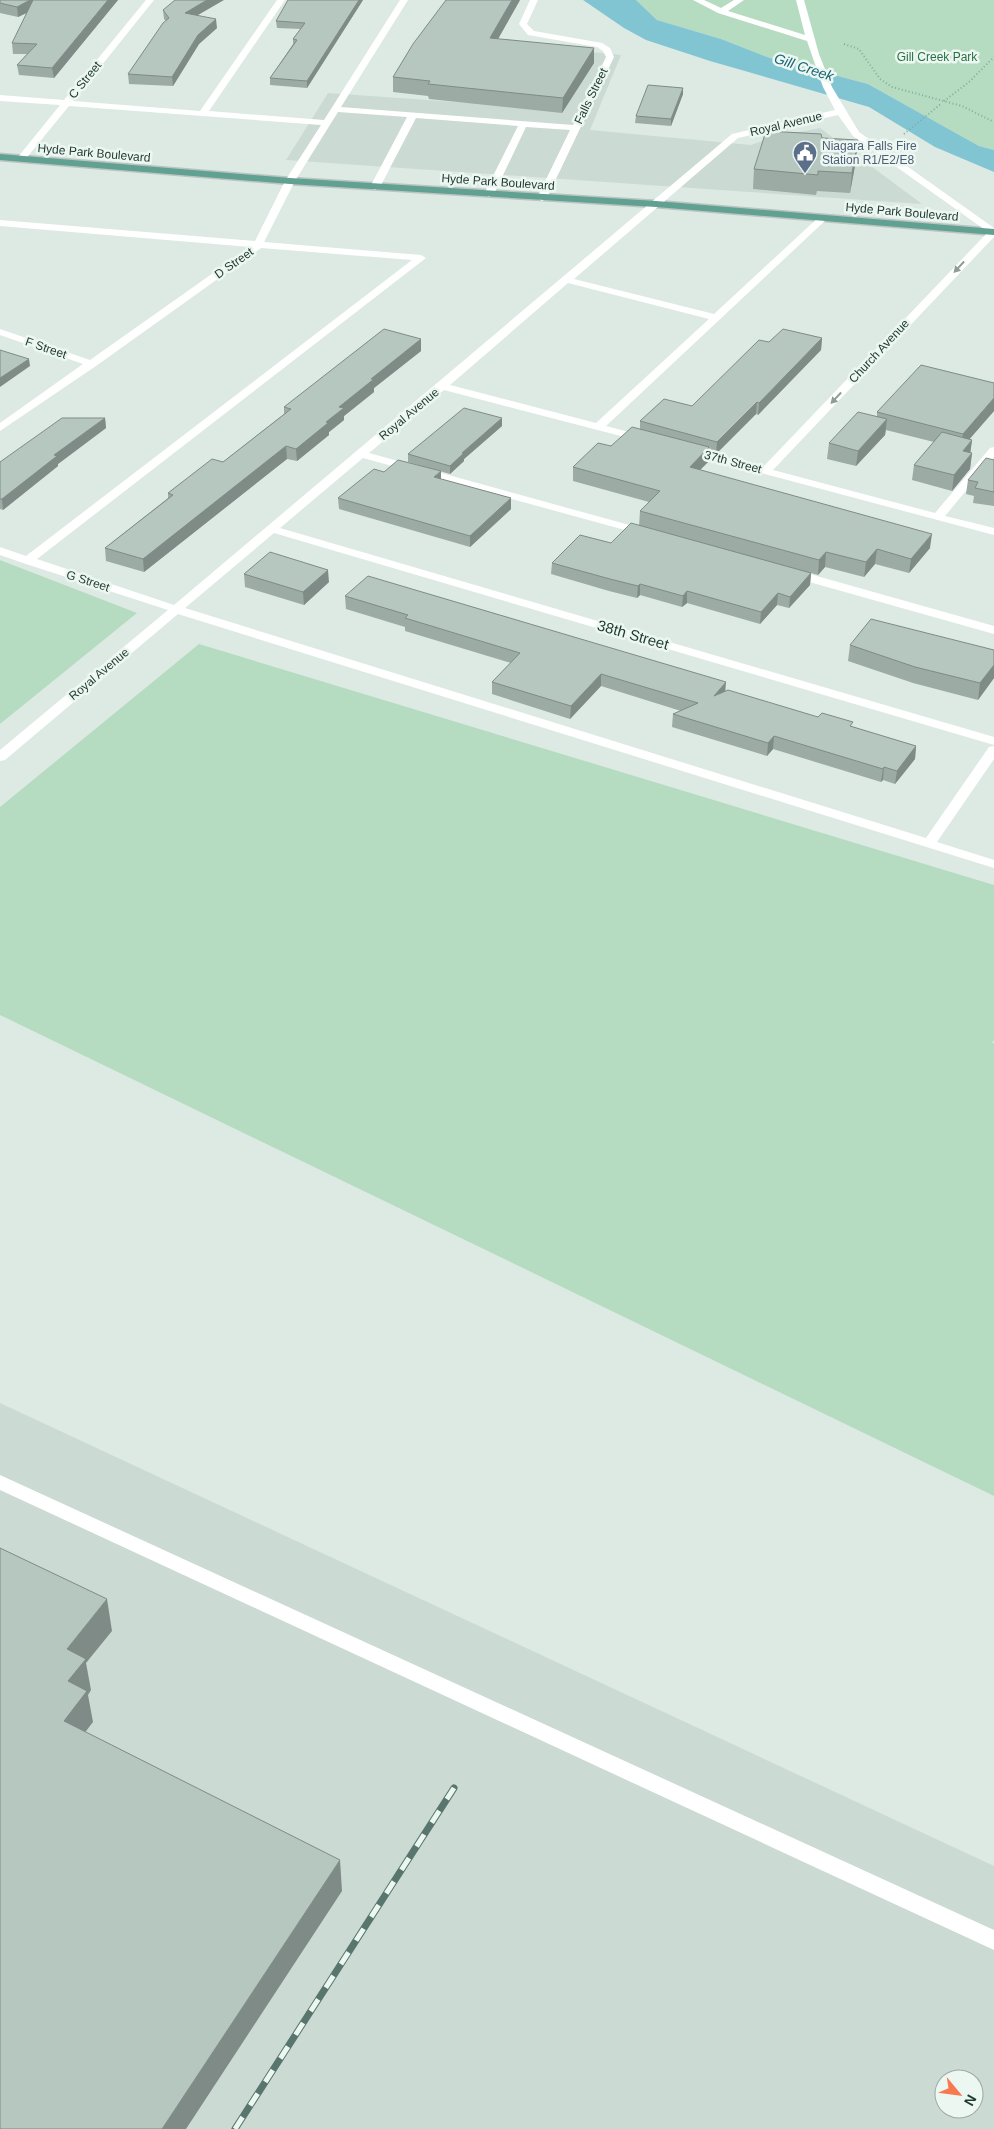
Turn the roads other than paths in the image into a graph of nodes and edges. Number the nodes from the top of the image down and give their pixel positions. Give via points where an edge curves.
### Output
1 (150, 0) edge
2 (281, 0) edge
3 (404, 0) edge
4 (534, 0) edge
5 (697, 0) edge
6 (740, 0) edge
7 (800, 0) edge
8 (721, 11) junction
9 (811, 40) junction
10 (0, 98) edge
11 (66, 103) junction
12 (335, 109) junction
13 (839, 112) junction
14 (203, 113) junction
15 (413, 115) junction
16 (326, 123) junction
17 (524, 124) junction
18 (576, 128) junction
19 (0, 158) edge
20 (20, 159) junction
21 (290, 181) junction
22 (374, 187) junction
23 (489, 194) junction
24 (542, 198) junction
25 (656, 204) junction
26 (823, 218) junction
27 (0, 223) edge
28 (994, 232) edge
29 (257, 246) junction
30 (567, 280) junction
31 (715, 317) junction
32 (0, 332) edge
33 (92, 364) junction
34 (442, 386) junction
35 (598, 427) junction
36 (0, 428) edge
37 (654, 442) edge
38 (682, 449) edge
39 (994, 450) edge
40 (361, 454) junction
41 (766, 471) junction
42 (938, 517) junction
43 (272, 529) junction
44 (994, 532) edge
45 (658, 536) edge
46 (0, 551) edge
47 (27, 561) junction
48 (783, 571) edge
49 (176, 609) junction
50 (994, 630) edge
51 (994, 741) edge
52 (994, 750) edge
53 (0, 757) edge
54 (929, 843) junction
55 (994, 864) edge
56 (0, 1482) edge
57 (994, 1940) edge

1 - 11 street, C Street
2 - 14 street
3 - 12 street, D Street
4 - 18 street, Falls Street via 523,24 531,33 599,46 607,50 610,57
5 - 8 street
6 - 8 street
7 - 9 street
8 - 9 street
9 - 13 street
10 - 11 street
11 - 14 street
11 - 20 street, C Street
12 - 15 street
12 - 16 street, D Street
13 - 25 street, Royal Avenue via 735,136
13 - 28 street via 856,134
14 - 16 street
15 - 17 street
15 - 22 street
16 - 21 street, D Street
17 - 18 street
17 - 23 street
18 - 24 street, Falls Street
19 - 20 main road, Hyde Park Boulevard
20 - 21 main road, Hyde Park Boulevard
21 - 22 main road, Hyde Park Boulevard
21 - 29 street, D Street
22 - 23 main road, Hyde Park Boulevard
23 - 24 main road, Hyde Park Boulevard
24 - 25 main road, Hyde Park Boulevard
25 - 26 main road, Hyde Park Boulevard
25 - 30 street, Royal Avenue
26 - 28 main road, Hyde Park Boulevard
26 - 31 street
27 - 29 street
28 -> 41 street, Church Avenue
29 - 33 street, D Street
29 - 47 street via 421,258
30 - 31 street
30 - 34 street, Royal Avenue
31 - 35 street
32 - 33 street, F Street
33 - 36 street, D Street
34 - 35 street
34 - 40 street, Royal Avenue
35 - 37 street
38 - 41 street, 37th Street
39 - 42 street
40 - 43 street, Royal Avenue
40 - 45 street
41 - 42 street, 37th Street
42 - 44 street, 37th Street
43 - 49 street, Royal Avenue
43 - 51 street, 38th Street
46 - 47 street, G Street
47 - 49 street, G Street
48 - 50 street
49 - 53 street, Royal Avenue
49 - 54 street, G Street
52 - 54 street
54 - 55 street, G Street
56 - 57 street

